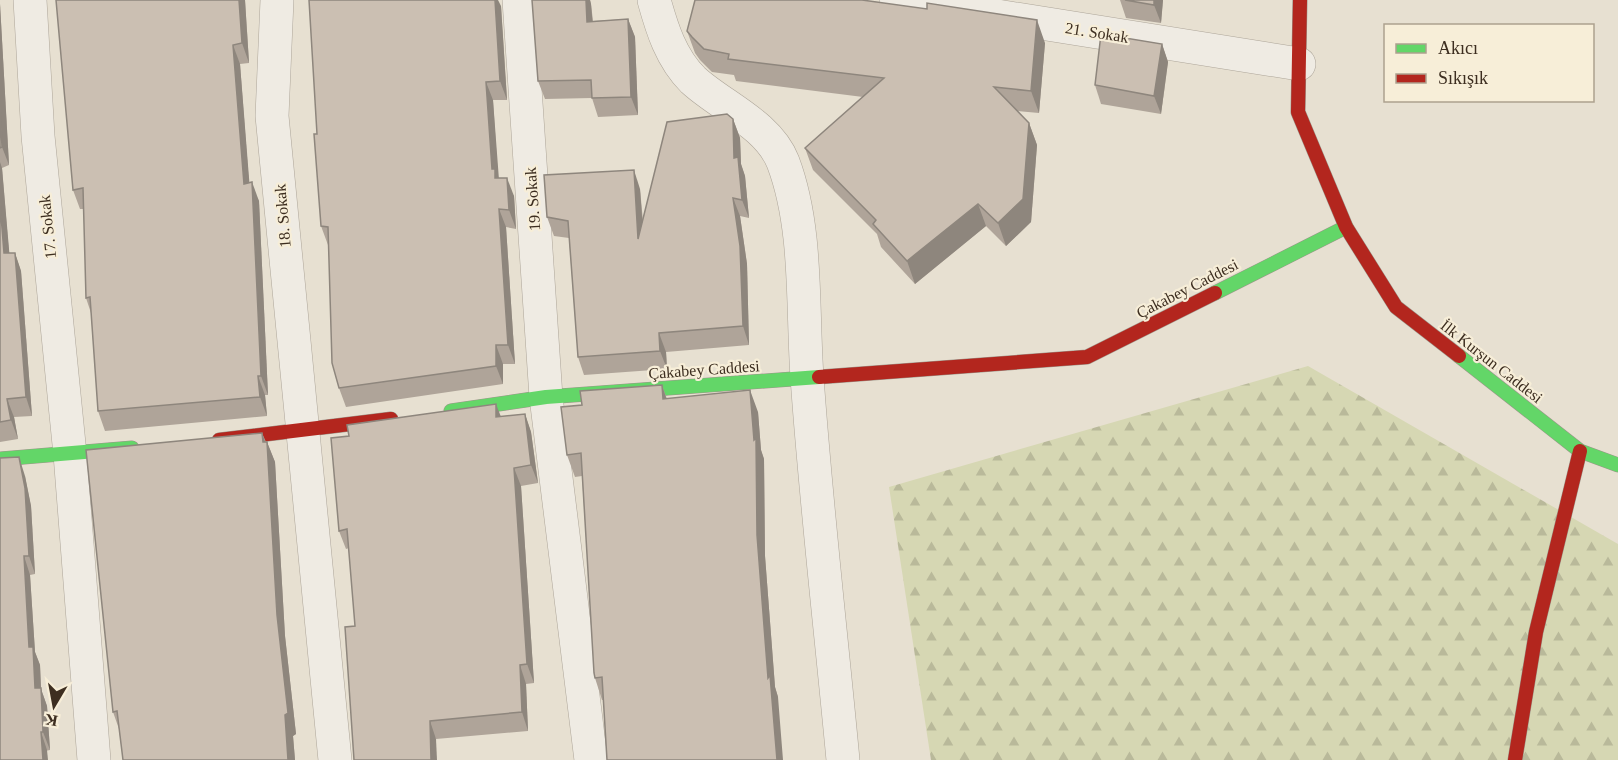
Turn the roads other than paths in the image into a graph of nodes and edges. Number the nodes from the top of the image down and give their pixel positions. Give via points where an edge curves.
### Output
1 (30, 0) edge
2 (277, 0) edge
3 (519, 0) edge
4 (654, 0) edge
5 (896, 0) edge
6 (1300, 0) edge
7 (1299, 64) junction
8 (1346, 227) junction
9 (807, 378) junction
10 (546, 397) junction
11 (441, 412) edge
12 (406, 417) edge
13 (302, 432) junction
14 (209, 441) edge
15 (151, 446) edge
16 (1580, 451) junction
17 (70, 454) junction
18 (0, 459) edge
19 (1618, 465) edge
20 (93, 760) edge
21 (335, 760) edge
22 (591, 760) edge
23 (843, 760) edge
24 (1515, 760) edge

1 - 17 street, 17. Sokak via 38,136
2 - 13 street, 18. Sokak via 272,116
3 - 10 street, 19. Sokak
4 - 9 street via 676,60 694,80 768,138 782,160 798,221
5 - 7 street, 21. Sokak
6 - 7 street, İlk Kurşun Caddesi
7 - 8 street, İlk Kurşun Caddesi via 1298,112
8 - 9 street, Çakabey Caddesi via 1087,357
8 - 16 street, İlk Kurşun Caddesi via 1396,307
9 - 10 street, Çakabey Caddesi
9 - 23 street
10 - 11 street, Çakabey Caddesi
10 - 22 street, 19. Sokak
12 - 13 street
13 - 14 street
13 - 21 street, 18. Sokak
15 - 17 street
16 - 19 street, İlk Kurşun Caddesi
16 - 24 street via 1536,633
17 - 18 street
17 - 20 street, 17. Sokak

